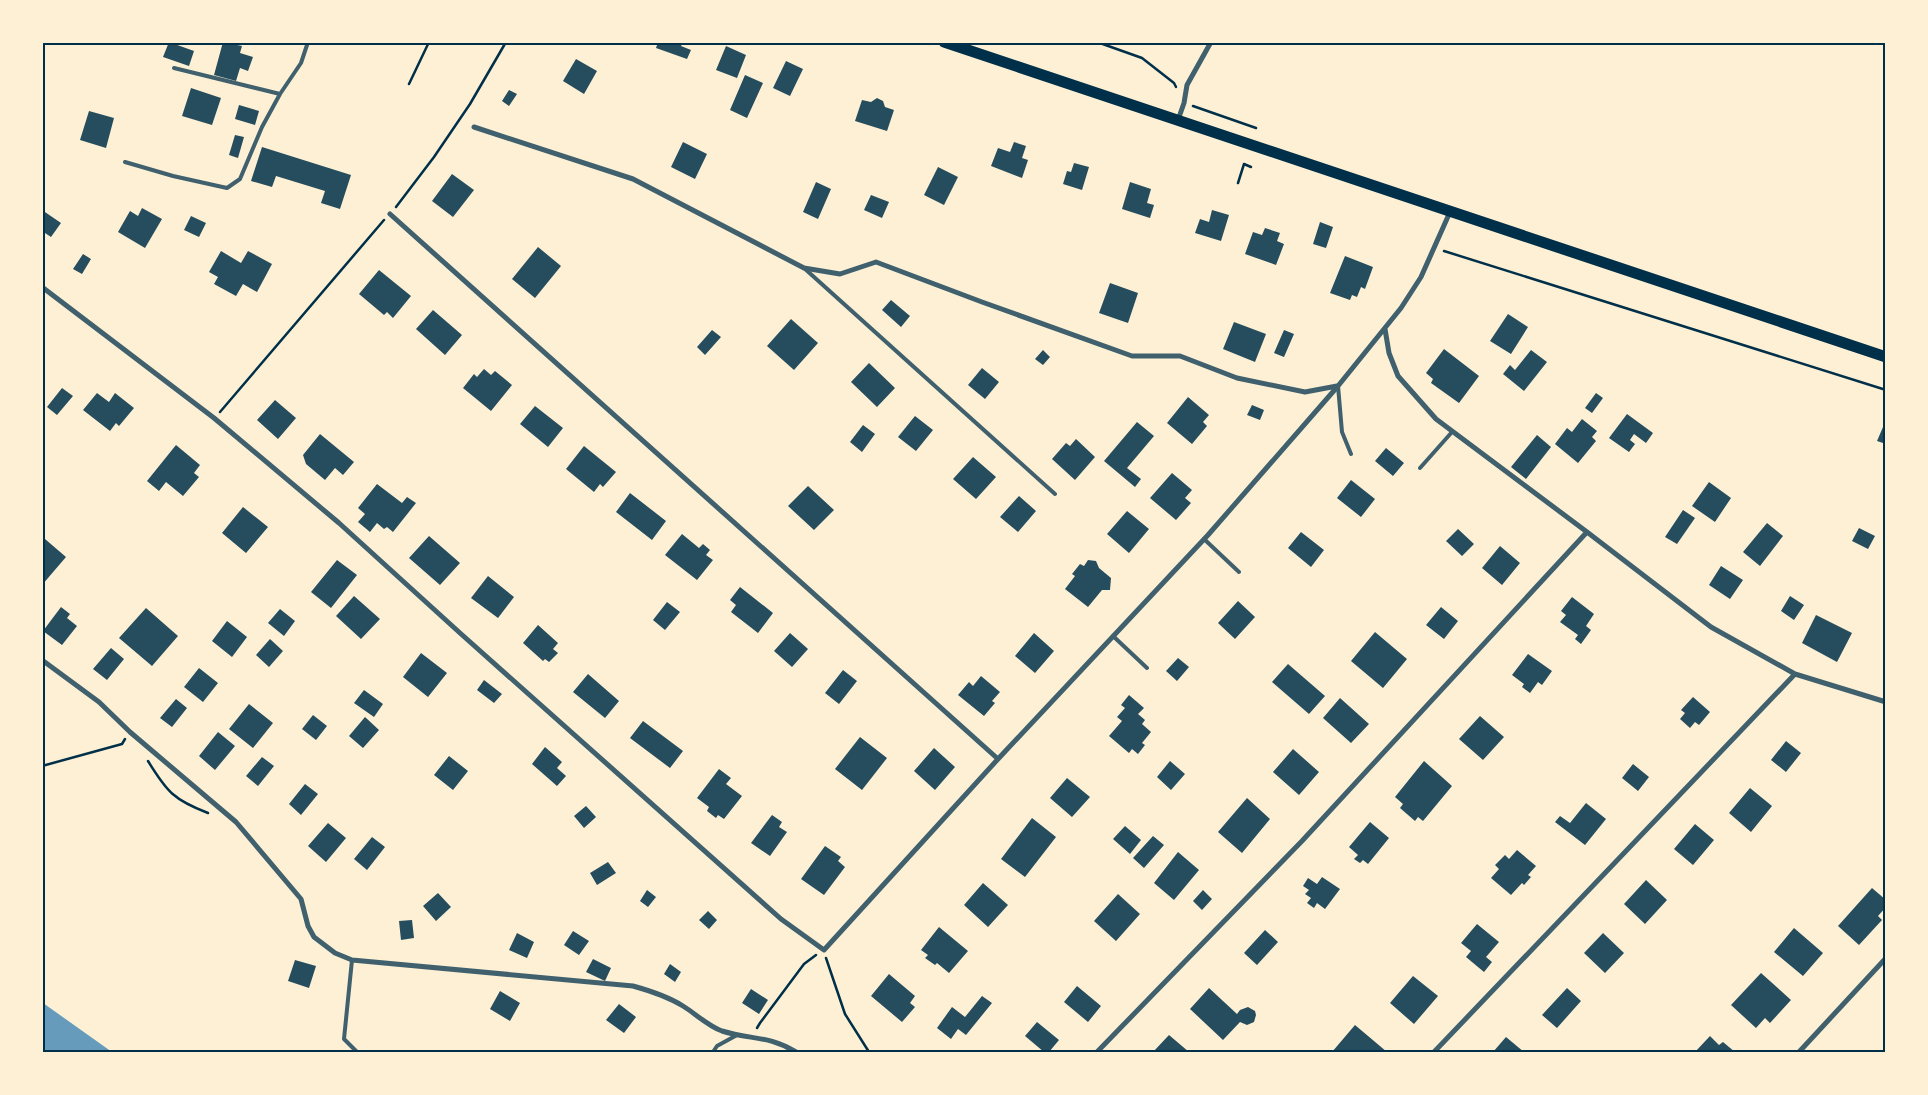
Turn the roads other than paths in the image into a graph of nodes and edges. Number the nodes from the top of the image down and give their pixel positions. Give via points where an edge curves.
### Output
1 (308, 42) edge
2 (944, 42) edge
3 (1210, 42) edge
4 (174, 68) dead end
5 (280, 94) junction
6 (1178, 121) junction
7 (474, 127) dead end
8 (124, 162) dead end
9 (1450, 212) junction
10 (390, 214) road end
11 (804, 268) junction
12 (42, 287) edge
13 (1385, 330) junction
14 (1886, 357) edge
15 (1338, 386) junction
16 (1452, 432) junction
17 (1350, 454) dead end
18 (1420, 468) dead end
19 (1055, 494) dead end
20 (1587, 532) junction
21 (1204, 539) junction
22 (1239, 572) dead end
23 (1113, 636) junction
24 (42, 660) edge
25 (1147, 668) dead end
26 (1795, 674) junction
27 (1886, 702) edge
28 (998, 759) junction
29 (1886, 958) edge
30 (352, 960) junction
31 (738, 1035) junction
32 (357, 1052) edge
33 (713, 1052) edge
34 (796, 1052) edge
35 (1097, 1052) edge
36 (1434, 1052) edge
37 (1799, 1052) edge

1 - 5 lane via 301,63
2 - 6 main road
3 - 6 street via 1187,86
4 - 5 lane
5 - 8 lane via 240,179 227,188
6 - 9 main road
7 - 11 street via 633,179
9 - 13 street via 1421,277
9 - 14 main road
10 - 28 street
11 - 15 street via 840,274 876,262 1132,356 1180,356 1237,378 1305,392
11 - 19 lane
12 - 28 street via 214,418 339,523 781,919 824,950
13 - 15 street
13 - 16 street via 1398,376 1436,420
15 - 17 lane via 1342,432
15 - 21 street
16 - 18 lane
16 - 20 street
20 - 26 street via 1711,627
20 - 35 street via 1302,841
21 - 22 lane
21 - 23 street
23 - 25 lane
23 - 28 street
24 - 30 street via 99,702 236,822 301,900 314,937 335,953
26 - 27 street
26 - 36 street
29 - 37 street
30 - 31 street via 633,986 658,993 721,1030
30 - 32 lane via 344,1040
31 - 33 lane via 717,1046
31 - 34 street via 782,1044

